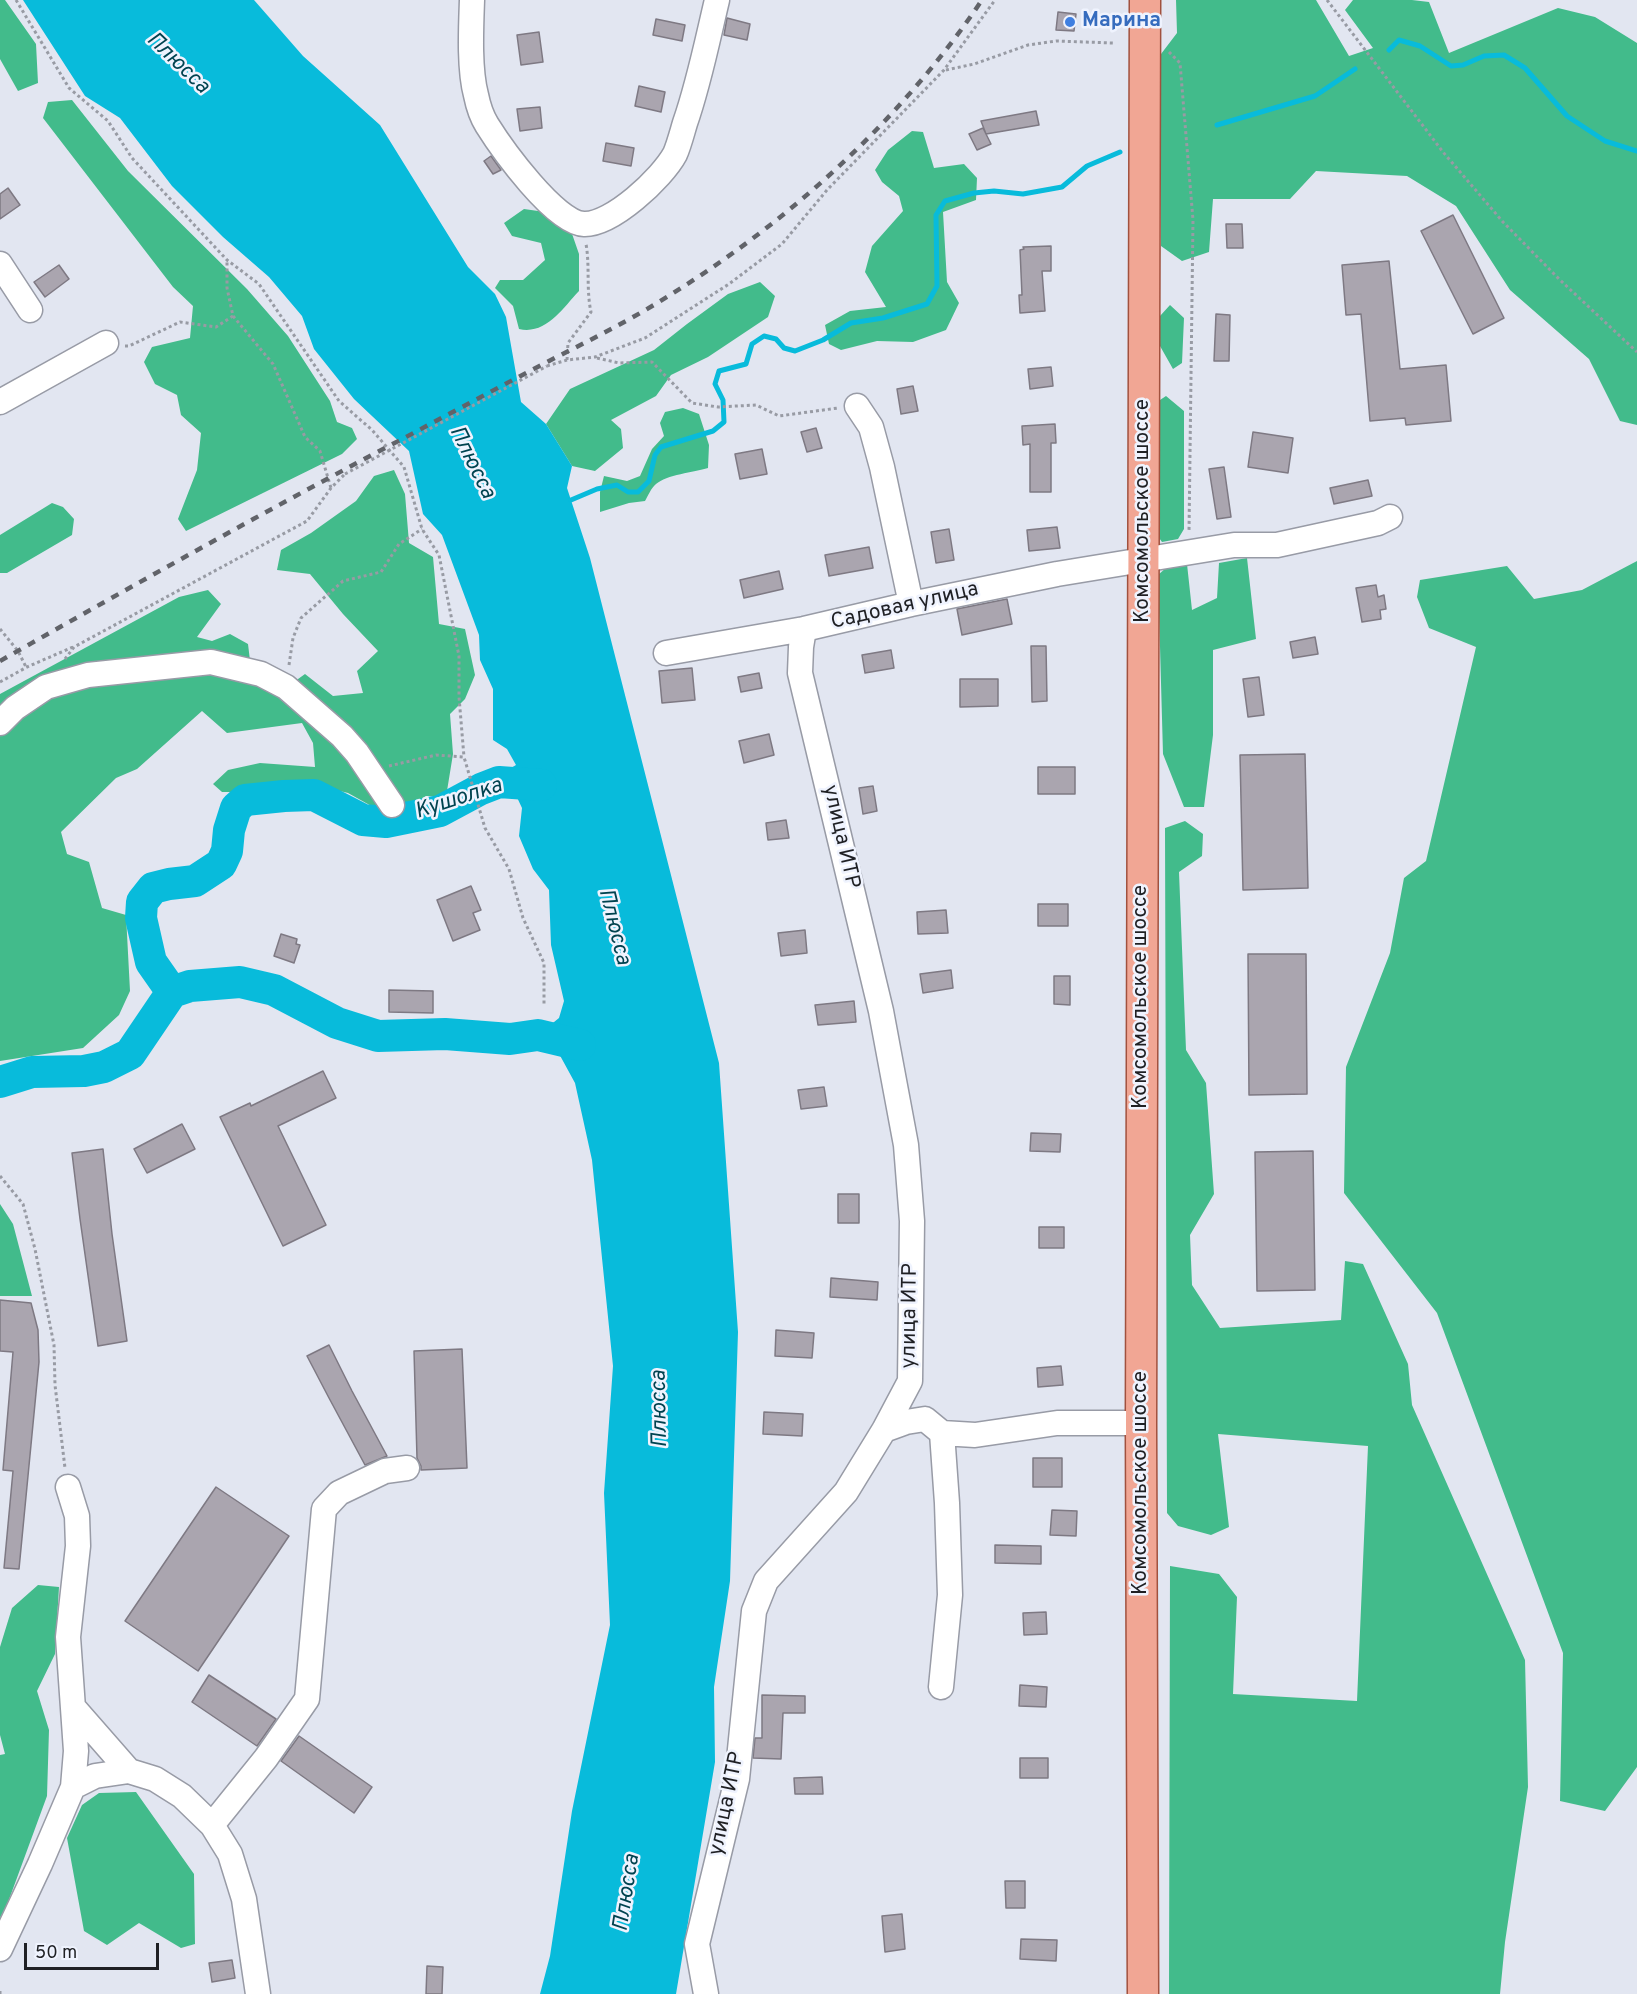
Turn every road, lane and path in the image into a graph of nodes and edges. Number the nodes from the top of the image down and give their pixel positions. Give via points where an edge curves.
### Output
1 (16, 0) edge
2 (472, 0) edge
3 (717, 0) edge
4 (995, 0) edge
5 (1146, 0) edge
6 (1327, 0) edge
7 (1113, 43) dead end
8 (1168, 51) dead end
9 (944, 70) junction
10 (582, 224) junction
11 (227, 260) junction
12 (0, 264) edge
13 (30, 310) dead end
14 (233, 316) junction
15 (105, 343) joint
16 (1637, 352) edge
17 (595, 357) junction
18 (567, 360) junction
19 (0, 402) edge
20 (857, 406) joint
21 (331, 488) junction
22 (1390, 517) dead end
23 (422, 529) junction
24 (1189, 551) junction
25 (1143, 558) junction
26 (911, 604) junction
27 (0, 629) edge
28 (804, 629) junction
29 (75, 647) junction
30 (666, 653) dead end
31 (27, 667) junction
32 (0, 682) edge
33 (46, 687) junction
34 (286, 687) junction
35 (0, 723) edge
36 (464, 757) junction
37 (369, 770) junction
38 (392, 806) dead end
39 (544, 1004) dead end
40 (0, 1176) edge
41 (910, 1381) junction
42 (1141, 1423) junction
43 (934, 1426) junction
44 (884, 1430) junction
45 (407, 1468) dead end
46 (68, 1488) joint
47 (941, 1688) dead end
48 (73, 1707) junction
49 (129, 1772) junction
50 (73, 1787) junction
51 (212, 1825) junction
52 (0, 1949) edge
53 (258, 1994) edge
54 (706, 1994) edge
55 (1143, 1994) edge

1 - 11 path via 69,88 108,121 132,158
2 - 10 street via 476,94 486,123 553,209
3 - 10 street via 698,86 675,154 654,181 621,208 602,221
4 - 9 path
5 - 25 main road, Комсомольское шоссе
6 - 16 path via 1443,152 1503,222
7 - 9 path via 1056,41 1028,45
8 - 24 path via 1180,63 1193,220
9 - 17 path via 827,190 782,244 645,338
10 - 18 path via 591,312 568,343
11 - 14 path
11 - 23 path via 259,285 339,401 372,430 404,468
12 - 13 street
14 - 15 path via 216,327 180,322 129,346
14 - 21 path via 273,364 305,437 320,451
15 - 19 street
17 - 18 path
17 - 20 path via 619,363 652,362 692,403 718,407 756,405 779,416
18 - 21 path, bridge via 547,366 345,474
20 - 26 street via 871,427
21 - 29 path via 307,521
22 - 24 street, Садовая улица via 1277,545 1234,544
23 - 34 path via 399,544 381,572 343,581 301,618 293,638
23 - 36 path via 439,555 459,656
24 - 25 street, Садовая улица
25 - 26 street, Садовая улица
25 - 42 main road, Комсомольское шоссе
26 - 28 street, Садовая улица
27 - 31 path
28 - 30 street, Садовая улица
28 - 41 street, улица ИТР via 801,673 881,1011 906,1145 912,1221
29 - 31 path
29 - 33 path
31 - 32 path
33 - 34 street via 88,675 211,662 261,674
33 - 35 street
34 - 37 street via 342,736
36 - 37 path via 436,755
36 - 39 path via 485,828 509,869 523,918 544,963
37 - 38 street
40 - 46 path via 22,1204 35,1249 54,1345
41 - 43 street via 915,1402
41 - 44 street, улица ИТР
42 - 43 street via 1057,1423 975,1435
42 - 55 main road, Комсомольское шоссе
43 - 44 street via 906,1422
43 - 47 street via 947,1503 950,1595
44 - 54 street, улица ИТР via 846,1492 766,1581 754,1611 737,1779 697,1944
45 - 51 street via 385,1471 339,1493 324,1509 307,1699
46 - 48 street via 77,1516 78,1546 68,1637
48 - 49 street
48 - 50 street
49 - 50 street via 95,1776
49 - 51 street via 155,1779 182,1796
50 - 52 street
51 - 53 street via 230,1854 244,1899

